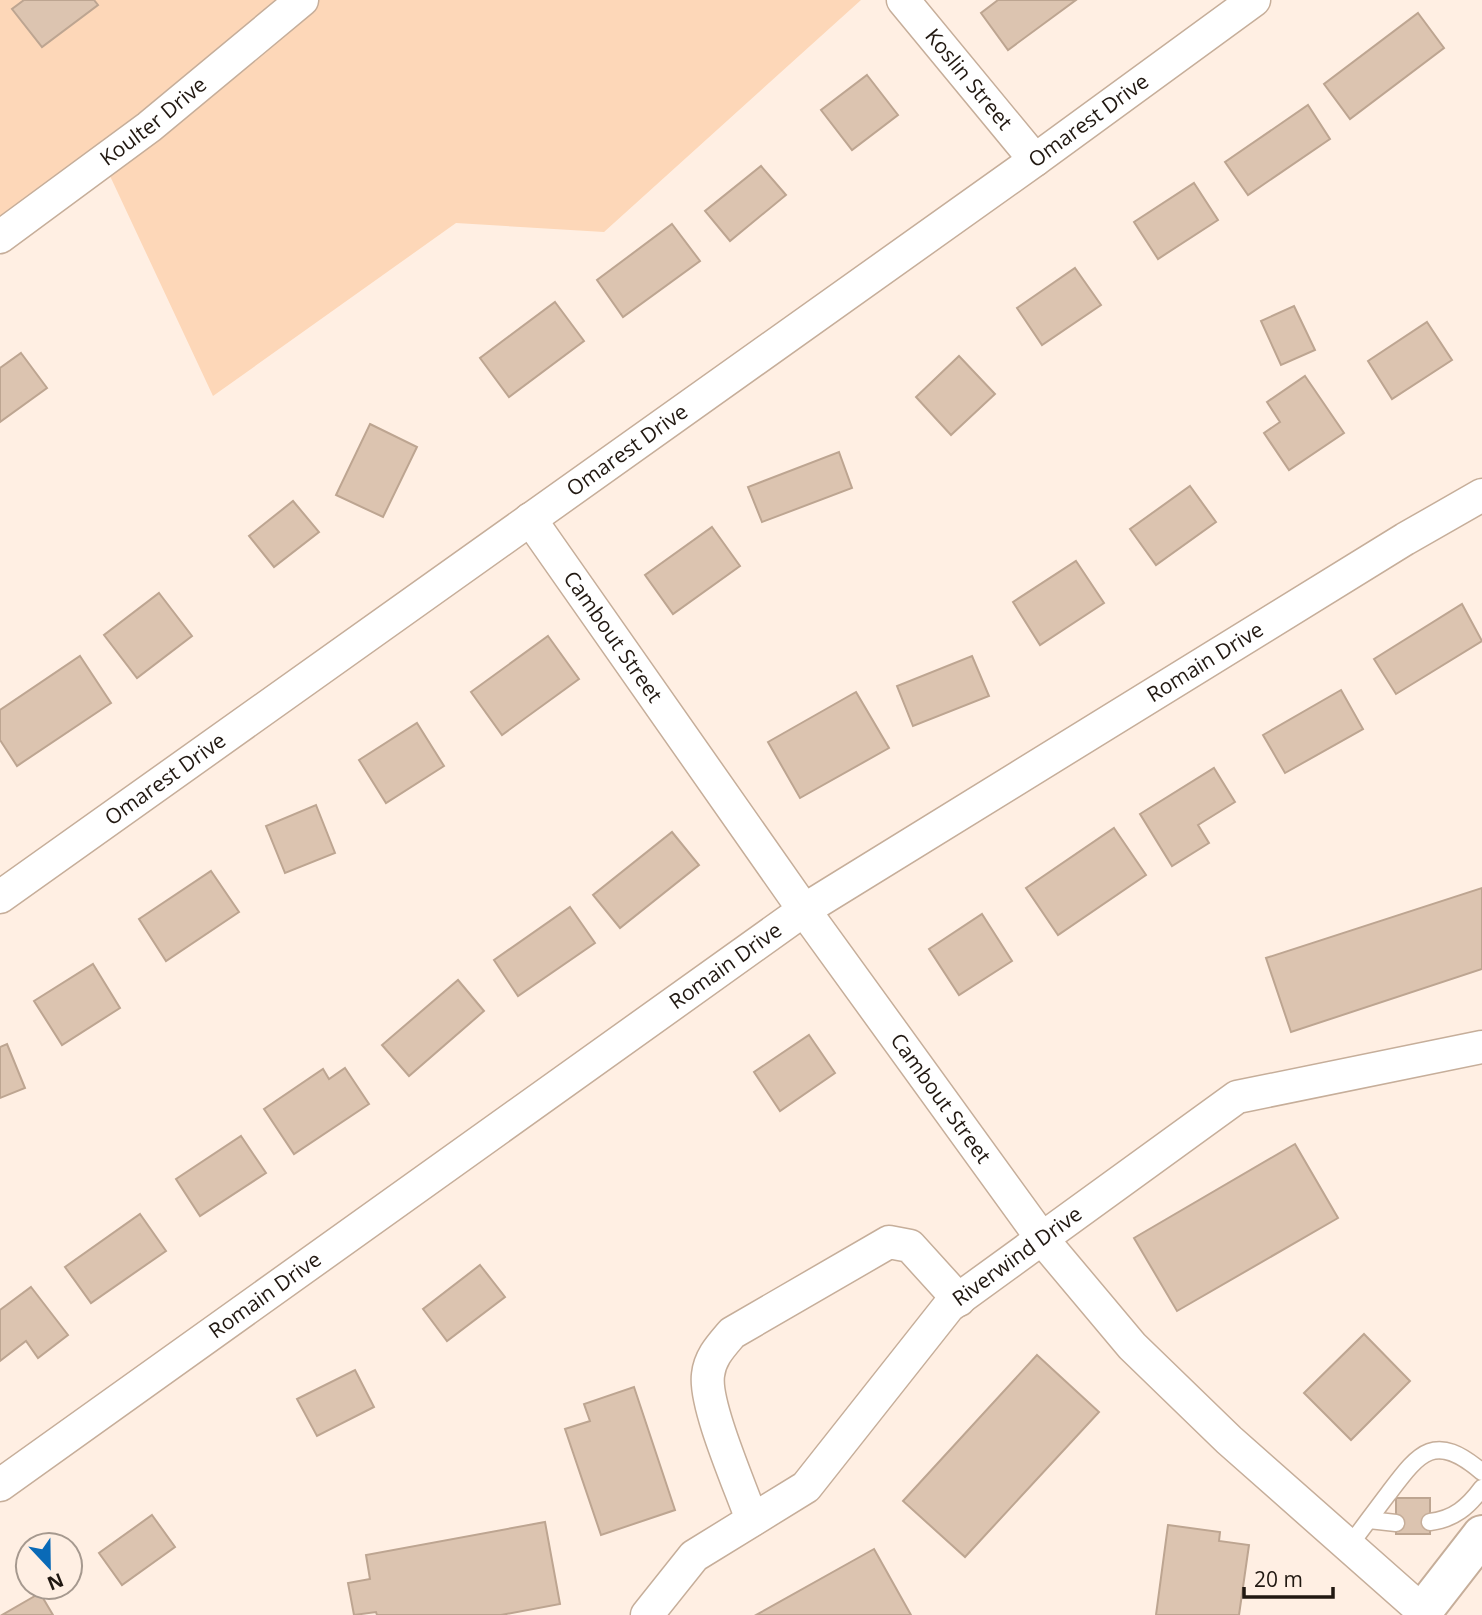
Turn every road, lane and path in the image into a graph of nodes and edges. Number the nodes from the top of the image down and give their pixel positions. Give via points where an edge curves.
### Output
1 (302, 0) edge
2 (903, 0) edge
3 (1254, 0) edge
4 (1035, 160) junction
5 (0, 237) edge
6 (1482, 495) edge
7 (530, 519) junction
8 (0, 897) edge
9 (804, 910) junction
10 (1482, 1047) edge
11 (1043, 1240) junction
12 (959, 1300) junction
13 (1482, 1472) edge
14 (0, 1485) edge
15 (1482, 1488) edge
16 (752, 1520) junction
17 (1369, 1520) junction
18 (1396, 1522) dead end
19 (1430, 1522) dead end
20 (1482, 1535) edge
21 (1349, 1546) junction
22 (1482, 1552) edge
23 (1423, 1614) edge
24 (647, 1615) edge

1 - 5 street, Koulter Drive via 149,127
2 - 4 street, Koslin Street
3 - 4 street, Omarest Drive
4 - 7 street, Omarest Drive
6 - 9 street, Romain Drive
7 - 8 street, Omarest Drive
7 - 9 street, Cambout Street
9 - 11 street, Cambout Street
9 - 14 street, Romain Drive
10 - 11 street, Riverwind Drive via 1237,1097
11 - 12 street, Riverwind Drive
11 - 21 street, Cambout Street via 1132,1346
12 - 16 street, Riverwind Drive via 806,1487
12 - 16 street via 910,1246 889,1242 732,1334 714,1353 707,1376 712,1406
13 - 17 lane via 1468,1460 1440,1450 1416,1457
15 - 19 lane via 1459,1513
16 - 24 street, Riverwind Drive via 694,1556
17 - 18 lane
17 - 21 lane
20 - 23 street
21 - 23 street, Cambout Street
22 - 23 street

